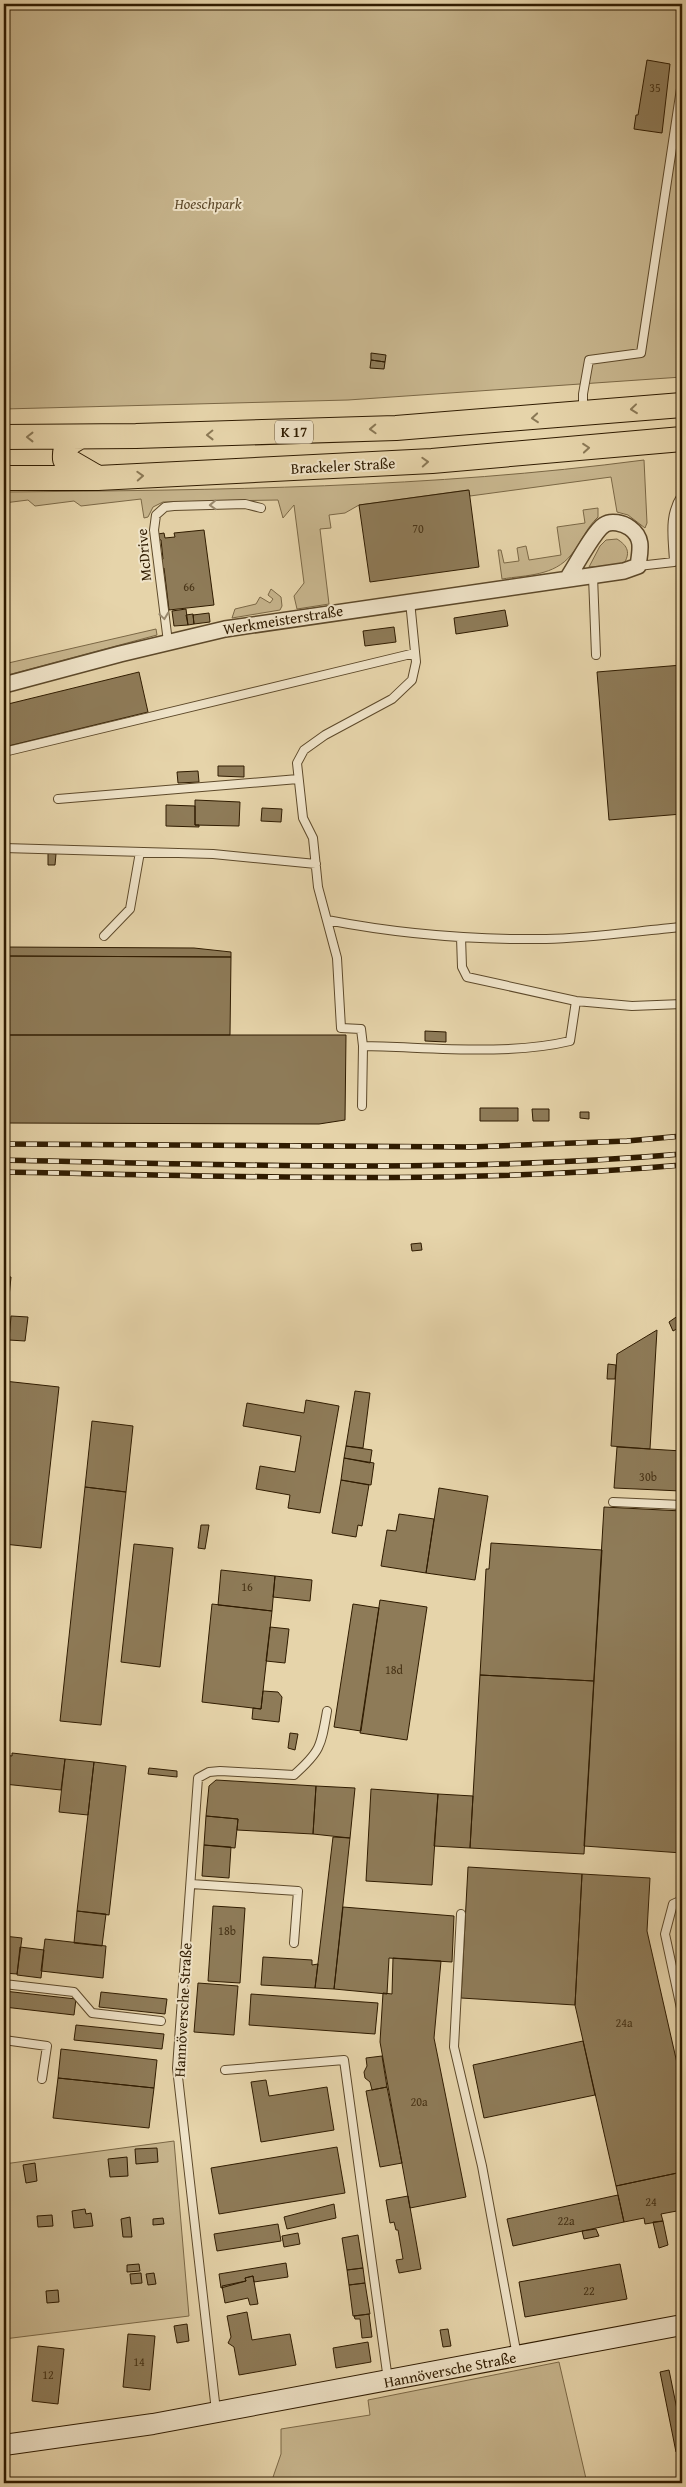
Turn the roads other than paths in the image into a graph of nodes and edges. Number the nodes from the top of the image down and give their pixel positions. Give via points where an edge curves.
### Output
1 (682, 82) edge
2 (682, 405) edge
3 (583, 414) junction
4 (4, 437) edge
5 (80, 437) junction
6 (682, 439) edge
7 (4, 478) edge
8 (98, 478) junction
9 (682, 495) edge
10 (261, 508) dead end
11 (638, 566) junction
12 (593, 576) junction
13 (567, 579) junction
14 (410, 601) junction
15 (168, 642) junction
16 (415, 653) junction
17 (596, 655) dead end
18 (4, 685) edge
19 (4, 752) edge
20 (298, 779) junction
21 (58, 799) dead end
22 (4, 848) edge
23 (140, 852) junction
24 (316, 864) junction
25 (327, 920) junction
26 (682, 927) edge
27 (104, 936) dead end
28 (461, 936) junction
29 (576, 1001) junction
30 (682, 1004) edge
31 (363, 1046) junction
32 (362, 1106) dead end
33 (612, 1502) dead end
34 (682, 1505) edge
35 (327, 1711) dead end
36 (191, 1884) junction
37 (682, 1900) edge
38 (461, 1914) dead end
39 (294, 1943) dead end
40 (4, 1984) edge
41 (682, 2013) edge
42 (161, 2021) dead end
43 (4, 2040) edge
44 (225, 2070) dead end
45 (42, 2079) dead end
46 (682, 2325) edge
47 (517, 2358) junction
48 (388, 2382) junction
49 (216, 2413) junction
50 (4, 2445) edge

1 - 3 lane via 641,353 589,360
2 -> 3 highway, K 17
3 -> 5 highway, K 17 via 396,428
5 -> 4 highway, K 17
5 - 8 highway via 64,450 65,458
8 -> 6 highway, Brackeler Straße via 432,461
7 - 8 highway, Brackeler Straße
9 - 11 lane via 674,506 672,520 674,562
10 -> 15 lane, McDrive via 245,504 174,506 159,510 154,530
11 - 12 street, Werkmeisterstraße
11 - 13 street via 641,547 638,535 629,527 615,522 605,524 598,531
12 - 13 street, Werkmeisterstraße
12 - 17 lane
13 - 14 street, Werkmeisterstraße
14 - 15 street, Werkmeisterstraße via 225,629
14 - 16 lane
15 - 18 street, Werkmeisterstraße
16 - 19 lane
16 - 20 lane via 416,670 412,680 392,699 304,750 297,763
20 - 21 lane
20 - 24 lane via 303,818 313,838
22 - 23 lane
23 - 24 lane via 213,854
23 - 27 lane via 130,909
24 - 25 lane
25 - 28 lane via 384,931
25 - 31 lane via 337,958 341,1028 361,1029
26 - 28 lane via 546,939
28 - 29 lane via 462,967 467,977
29 - 30 lane via 632,1006
29 - 31 lane via 570,1041 555,1045 518,1049
31 - 32 lane
33 - 34 lane
35 - 36 lane, Hannöversche Straße via 315,1756 294,1775 220,1771 198,1778
36 - 39 lane via 298,1891
36 - 49 lane, Hannöversche Straße via 177,2068
37 - 41 lane via 673,1904 665,1934
38 - 47 lane via 454,2047 482,2166
40 - 42 lane via 74,1992 92,2013
43 - 45 lane via 46,2046
44 - 48 lane via 344,2060
46 - 47 main road, Hannöversche Straße
47 - 48 main road, Hannöversche Straße
48 - 49 main road, Hannöversche Straße
49 - 50 main road, Hannöversche Straße

